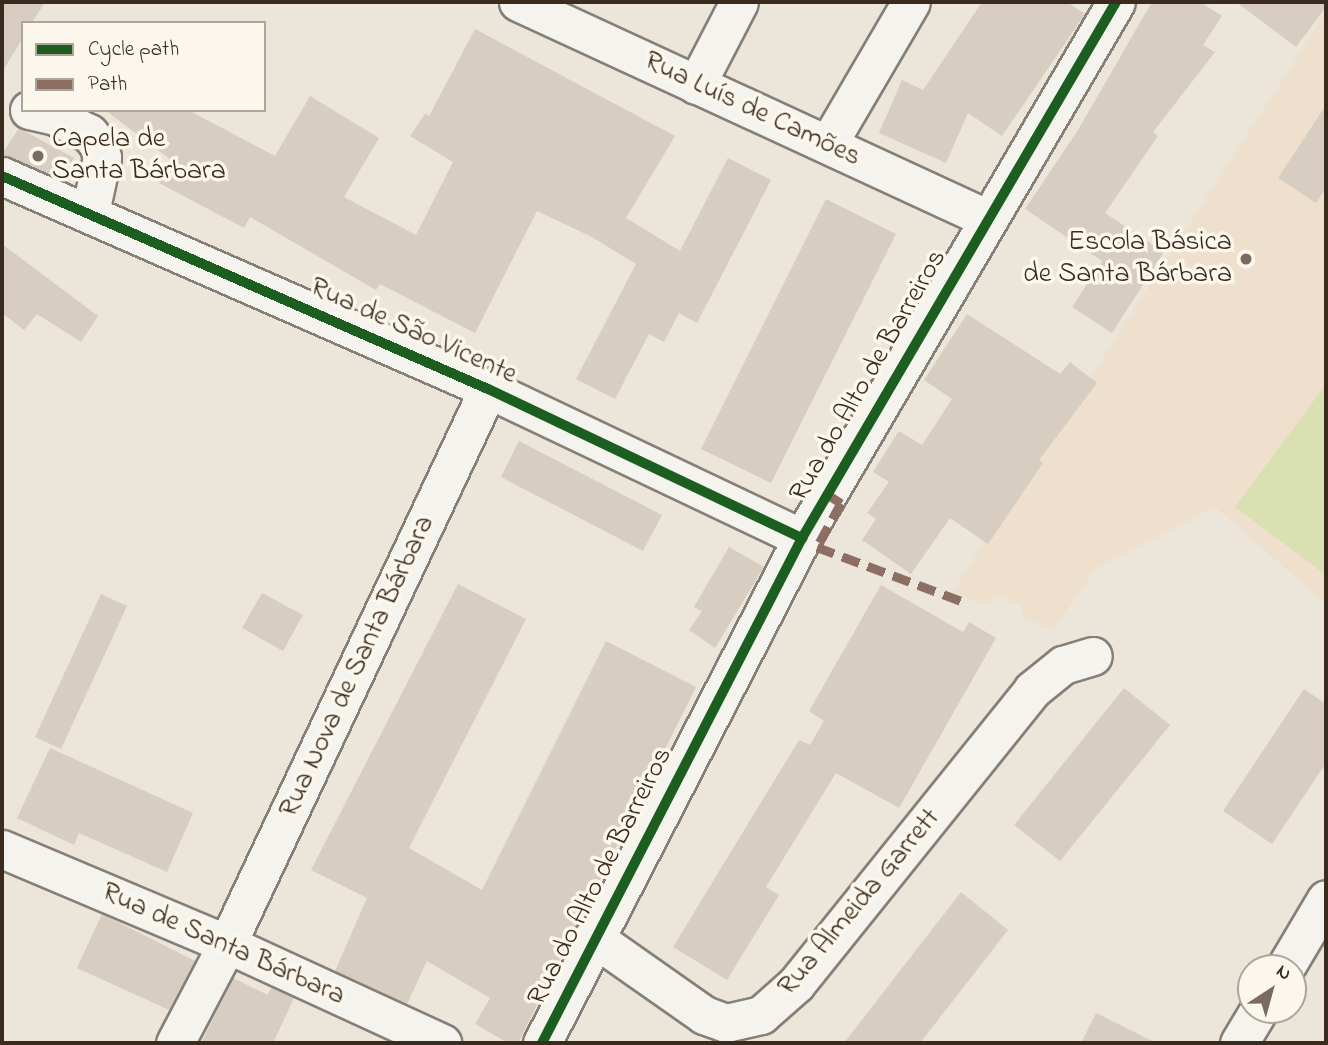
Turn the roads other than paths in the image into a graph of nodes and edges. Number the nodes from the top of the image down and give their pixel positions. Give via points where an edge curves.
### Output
1 (739, 2) edge
2 (911, 2) edge
3 (1116, 2) edge
4 (539, 6) edge
5 (696, 85) junction
6 (2, 105) edge
7 (21, 109) edge
8 (38, 112) edge
9 (828, 145) junction
10 (5, 186) edge
11 (90, 212) junction
12 (986, 218) junction
13 (488, 389) junction
14 (802, 538) junction
15 (1093, 656) dead end
16 (2, 849) edge
17 (1326, 899) edge
18 (593, 937) junction
19 (227, 944) junction
20 (1293, 954) edge
21 (1251, 1024) edge
22 (175, 1043) edge
23 (442, 1043) edge
24 (542, 1043) edge
25 (1239, 1043) edge

1 - 5 street
2 - 9 street
3 - 12 street, Rua do Alto de Barreiros
4 - 5 street, Rua Luís de Camões
5 - 9 street, Rua Luís de Camões
6 - 7 street
8 - 11 street via 89,133 98,144 102,157
9 - 12 street, Rua Luís de Camões
10 - 11 street, Rua de São Vicente
11 - 13 street, Rua de São Vicente
12 - 14 street, Rua do Alto de Barreiros
13 - 14 street, Rua de São Vicente
13 - 19 street, Rua Nova de Santa Bárbara
14 - 18 street, Rua do Alto de Barreiros
15 - 18 street, Rua Almeida Garrett via 1063,665 1032,690 796,984 761,1015 726,1023 704,1016
16 - 19 street, Rua de Santa Bárbara
17 - 20 street
18 - 24 street, Rua do Alto de Barreiros
19 - 22 street, Rua Nova de Santa Bárbara
19 - 23 street, Rua de Santa Bárbara
21 - 25 street

